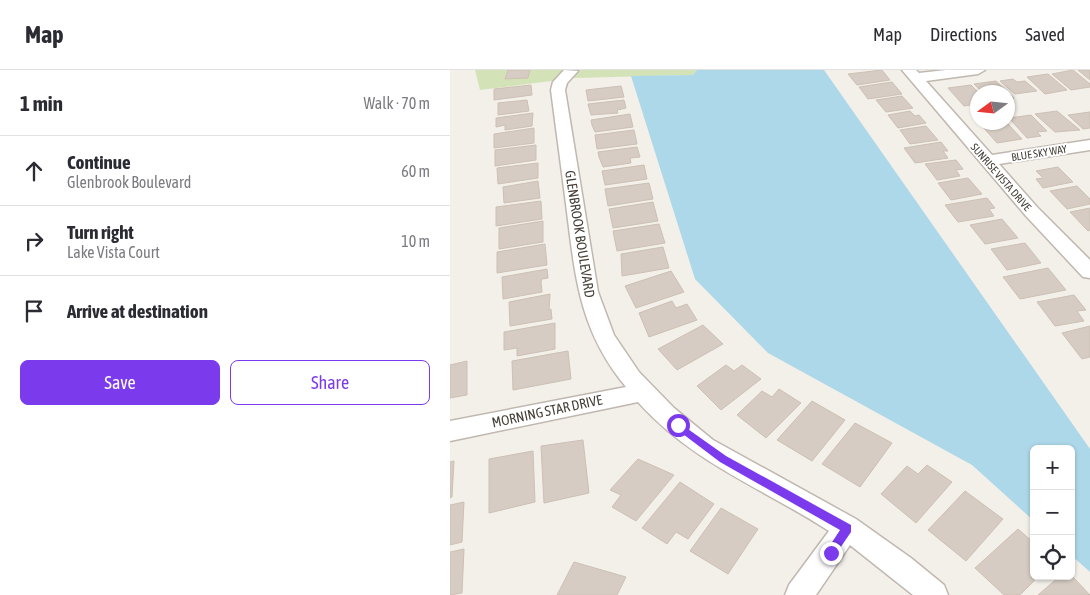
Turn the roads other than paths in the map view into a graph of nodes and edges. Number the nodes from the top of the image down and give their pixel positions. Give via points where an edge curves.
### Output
1 (978, 70) edge
2 (571, 71) edge
3 (913, 74) edge
4 (1090, 145) edge
5 (988, 162) junction
6 (1090, 272) edge
7 (644, 392) junction
8 (450, 431) edge
9 (847, 528) junction
10 (799, 595) edge
11 (934, 595) edge

1 - 3 street
2 - 7 street, GLENBROOK BOULEVARD via 560,82 558,90 586,284 594,311 614,354
3 - 5 street, SUNRISE VISTA DRIVE
4 - 5 street, BLUE SKY WAY
5 - 6 street, SUNRISE VISTA DRIVE
7 - 8 street, MORNING STAR DRIVE
7 - 9 street, GLENBROOK BOULEVARD via 707,449
9 - 10 street
9 - 11 street, GLENBROOK BOULEVARD via 896,562

